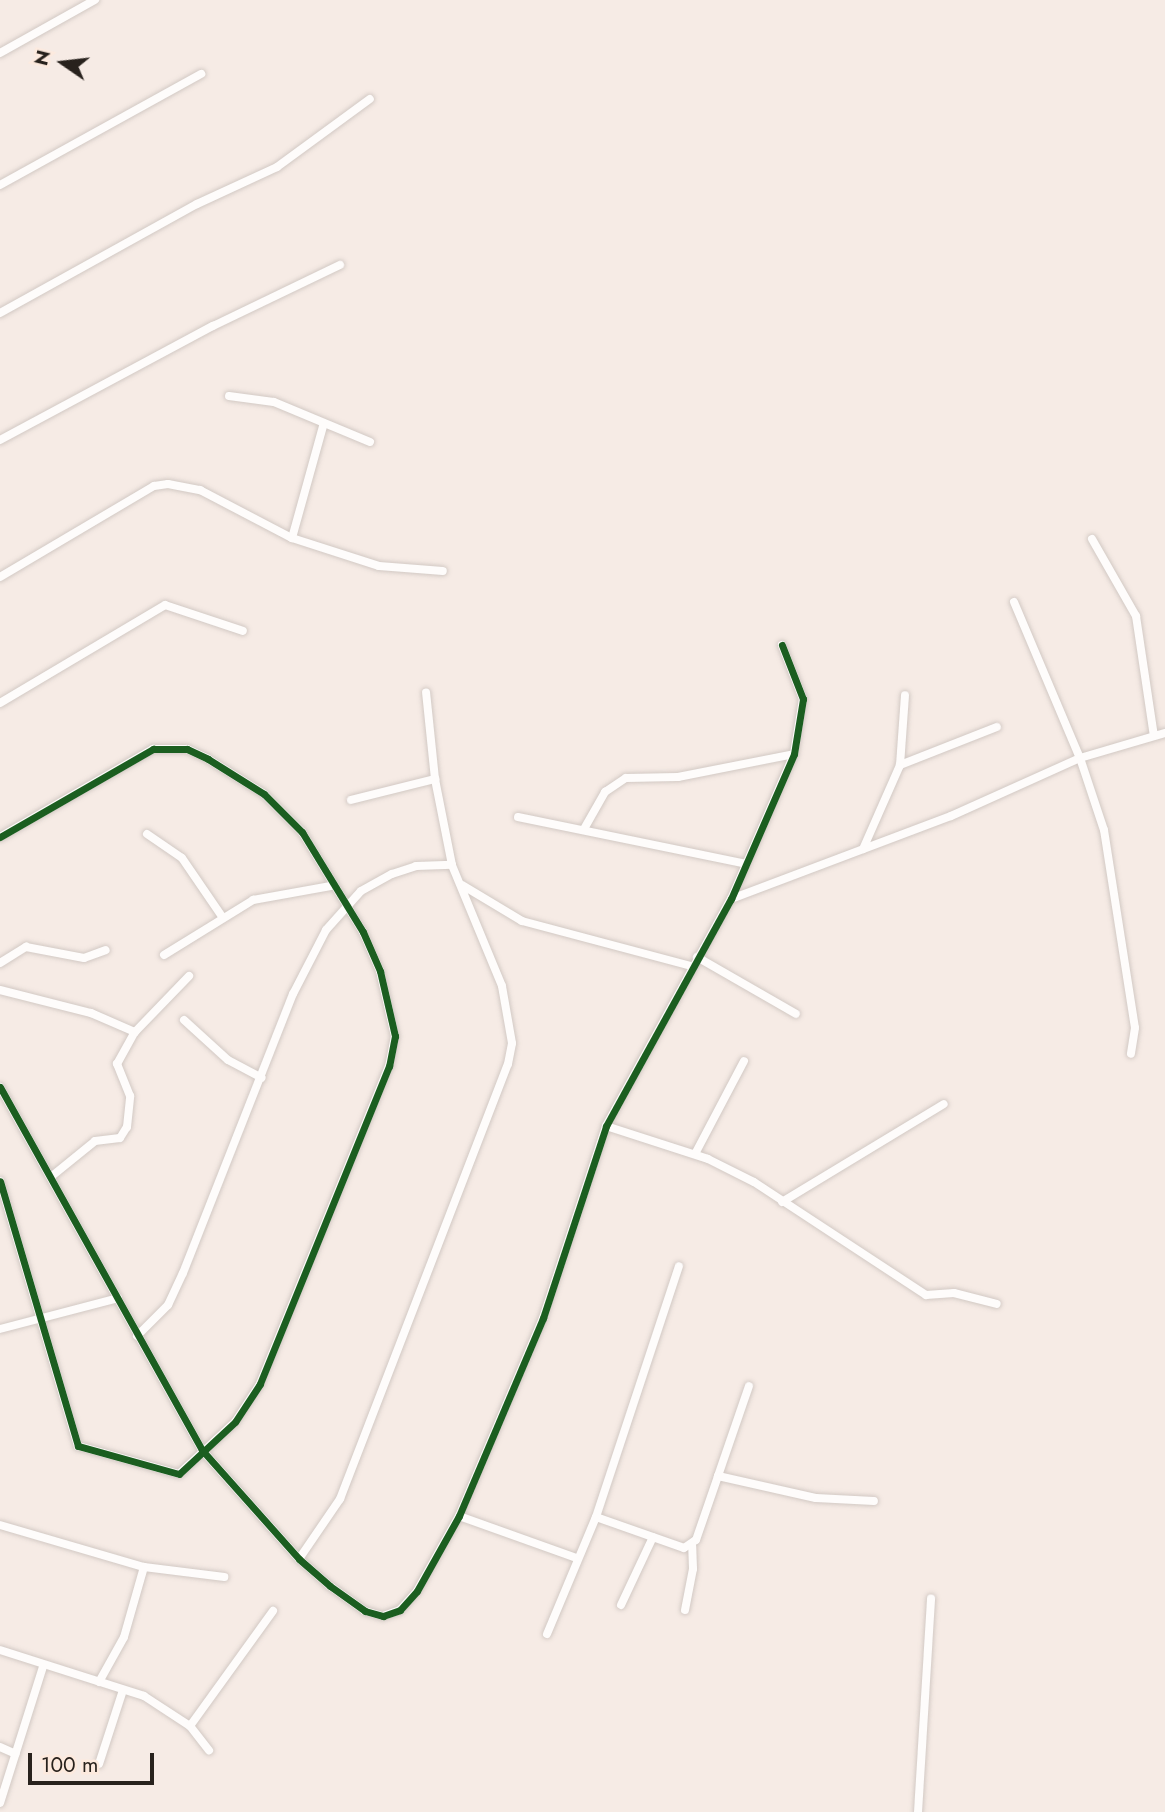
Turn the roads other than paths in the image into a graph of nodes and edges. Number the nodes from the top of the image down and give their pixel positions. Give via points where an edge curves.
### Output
1 (96, 0) edge
2 (0, 53) edge
3 (201, 74) dead end
4 (370, 99) dead end
5 (0, 184) edge
6 (340, 265) dead end
7 (0, 313) edge
8 (229, 396) dead end
9 (324, 423) junction
10 (0, 440) edge
11 (370, 442) dead end
12 (292, 538) junction
13 (1092, 539) dead end
14 (443, 571) dead end
15 (0, 577) edge
16 (1014, 602) dead end
17 (243, 631) dead end
18 (782, 645) dead end
19 (426, 692) dead end
20 (905, 695) dead end
21 (0, 704) edge
22 (997, 726) dead end
23 (1165, 733) edge
24 (1154, 736) junction
25 (794, 754) junction
26 (1080, 758) junction
27 (900, 765) junction
28 (435, 779) junction
29 (351, 800) dead end
30 (518, 817) dead end
31 (584, 829) junction
32 (147, 834) dead end
33 (0, 837) edge
34 (863, 849) junction
35 (746, 864) junction
36 (452, 865) junction
37 (462, 885) junction
38 (331, 886) junction
39 (731, 899) junction
40 (345, 905) junction
41 (221, 915) junction
42 (106, 950) dead end
43 (164, 955) dead end
44 (696, 957) junction
45 (0, 963) edge
46 (691, 966) junction
47 (189, 976) dead end
48 (0, 990) edge
49 (796, 1014) dead end
50 (184, 1020) dead end
51 (135, 1032) junction
52 (1131, 1054) dead end
53 (744, 1061) dead end
54 (262, 1078) junction
55 (0, 1087) edge
56 (3, 1098) edge
57 (944, 1104) dead end
58 (606, 1126) junction
59 (695, 1154) junction
60 (52, 1176) junction
61 (0, 1181) edge
62 (782, 1202) junction
63 (679, 1266) dead end
64 (117, 1298) junction
65 (997, 1304) dead end
66 (43, 1320) junction
67 (0, 1329) edge
68 (137, 1336) junction
69 (749, 1386) dead end
70 (202, 1450) junction
71 (718, 1476) junction
72 (874, 1501) dead end
73 (458, 1516) junction
74 (596, 1517) junction
75 (0, 1525) edge
76 (653, 1537) junction
77 (692, 1546) junction
78 (576, 1558) junction
79 (299, 1559) junction
80 (144, 1567) junction
81 (224, 1577) dead end
82 (931, 1598) dead end
83 (621, 1605) dead end
84 (685, 1610) dead end
85 (273, 1611) dead end
86 (547, 1634) dead end
87 (0, 1650) edge
88 (43, 1667) junction
89 (99, 1682) junction
90 (122, 1690) junction
91 (190, 1726) junction
92 (0, 1747) edge
93 (209, 1750) dead end
94 (16, 1754) junction
95 (99, 1764) dead end
96 (0, 1803) edge
97 (918, 1812) edge

1 - 2 street
3 - 5 street
4 - 7 street via 277,167 197,204
6 - 10 street via 213,326
8 - 9 street via 268,400
9 - 11 street
9 - 12 street
12 - 14 street via 379,566
12 - 15 street via 200,490 181,484 161,485
13 - 24 street via 1136,616
16 - 26 street
17 - 21 street via 165,605
18 - 25 street via 803,699
19 - 28 street
20 - 27 street
22 - 27 street
23 - 24 street
24 - 26 street
25 - 31 street via 678,777 626,778 605,792
25 - 35 street
26 - 34 street via 951,816
26 - 52 street via 1104,830 1135,1028
27 - 34 street
28 - 29 street
28 - 36 street
30 - 31 street
31 - 35 street
32 - 41 street via 181,858
33 - 38 street via 153,749 187,749 264,794 302,832
34 - 39 street
35 - 39 street
36 - 37 street
36 - 40 street via 416,866 392,874
37 - 46 street via 522,921
37 - 79 street via 510,1016 508,1064 340,1499
38 - 40 street
38 - 41 street via 253,900
39 - 44 street
40 - 54 street via 306,964
40 - 70 street via 363,932 386,993 394,1036 389,1066 260,1384 235,1423
41 - 43 street
42 - 45 street via 84,958 26,947
44 - 46 street
44 - 49 street
46 - 58 street
47 - 51 street
48 - 51 street via 91,1013
50 - 54 street via 228,1060
51 - 60 street via 117,1065 130,1096 127,1127 120,1138 94,1141
53 - 59 street
54 - 68 street via 184,1273 168,1305
55 - 56 street
56 - 60 street
57 - 62 street
58 - 59 street
58 - 73 street via 543,1318
59 - 62 street via 754,1182
60 - 64 street
61 - 66 street
62 - 65 street via 926,1295 954,1293
63 - 74 street
64 - 66 street
64 - 68 street
66 - 67 street
66 - 70 street via 78,1446 179,1474
68 - 70 street
69 - 71 street
70 - 79 street
71 - 72 street via 816,1498
71 - 77 street
73 - 78 street
73 - 79 street via 417,1591 400,1610 383,1616 365,1611
74 - 76 street
74 - 78 street
75 - 80 street
76 - 77 street
76 - 83 street
77 - 84 street
78 - 86 street
80 - 81 street
80 - 89 street via 124,1636
82 - 97 street
85 - 91 street
87 - 88 street
88 - 89 street
88 - 94 street
89 - 90 street
90 - 91 street via 144,1696
90 - 95 street
91 - 93 street
92 - 94 street
94 - 96 street

